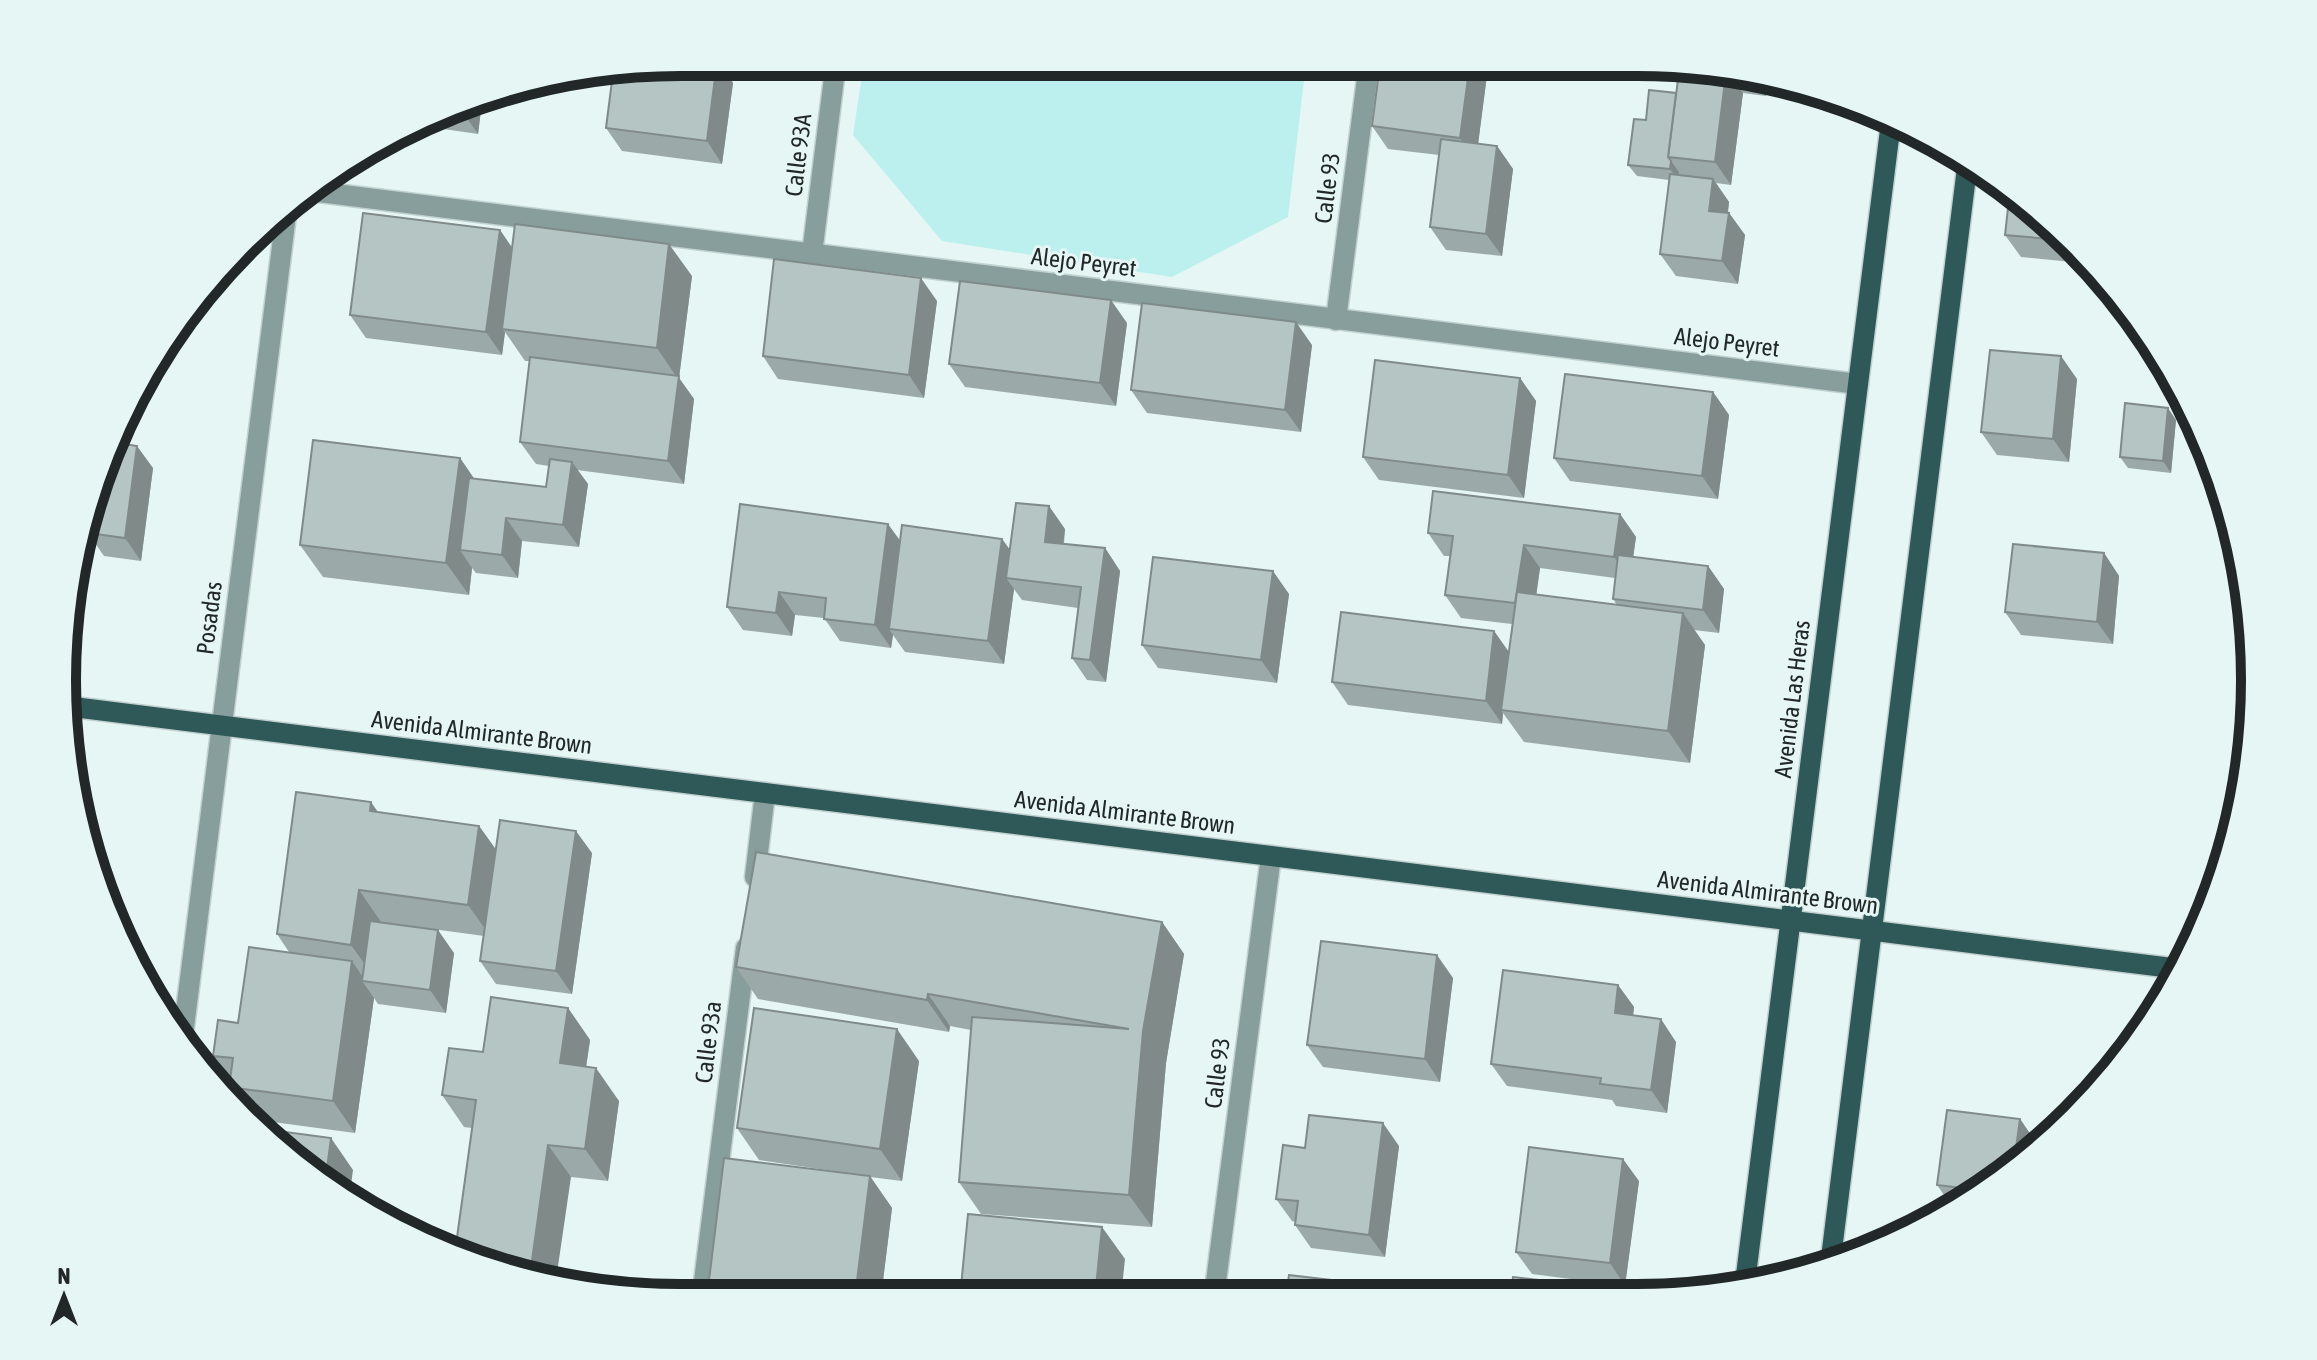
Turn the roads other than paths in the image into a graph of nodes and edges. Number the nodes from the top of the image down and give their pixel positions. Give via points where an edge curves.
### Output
1 (834, 76) edge
2 (1367, 76) edge
3 (1890, 132) edge
4 (1966, 174) edge
5 (324, 193) edge
6 (285, 224) edge
7 (812, 254) junction
8 (1336, 320) junction
9 (1858, 384) junction
10 (77, 707) edge
11 (222, 726) junction
12 (765, 793) junction
13 (1271, 856) junction
14 (751, 904) edge
15 (1790, 921) junction
16 (1872, 931) junction
17 (747, 935) edge
18 (2168, 968) edge
19 (184, 1025) edge
20 (1832, 1252) edge
21 (1746, 1274) edge
22 (704, 1284) edge
23 (1216, 1284) edge

1 - 7 street, Calle 93A
2 - 8 street, Calle 93
3 - 9 main road, Avenida Las Heras
4 - 16 main road
5 - 7 street, Alejo Peyret
6 - 11 street, Posadas
7 - 8 street, Alejo Peyret
8 - 9 street, Alejo Peyret
9 - 15 main road, Avenida Las Heras
10 - 11 main road, Avenida Almirante Brown
11 - 12 main road, Avenida Almirante Brown
11 - 19 street, Posadas
12 - 13 main road, Avenida Almirante Brown
12 - 14 street
13 - 15 main road, Avenida Almirante Brown
13 - 23 street, Calle 93
15 - 16 main road, Avenida Almirante Brown
15 - 21 main road, Avenida Las Heras
16 - 18 main road, Avenida Almirante Brown
16 - 20 main road
17 - 22 street, Calle 93a

